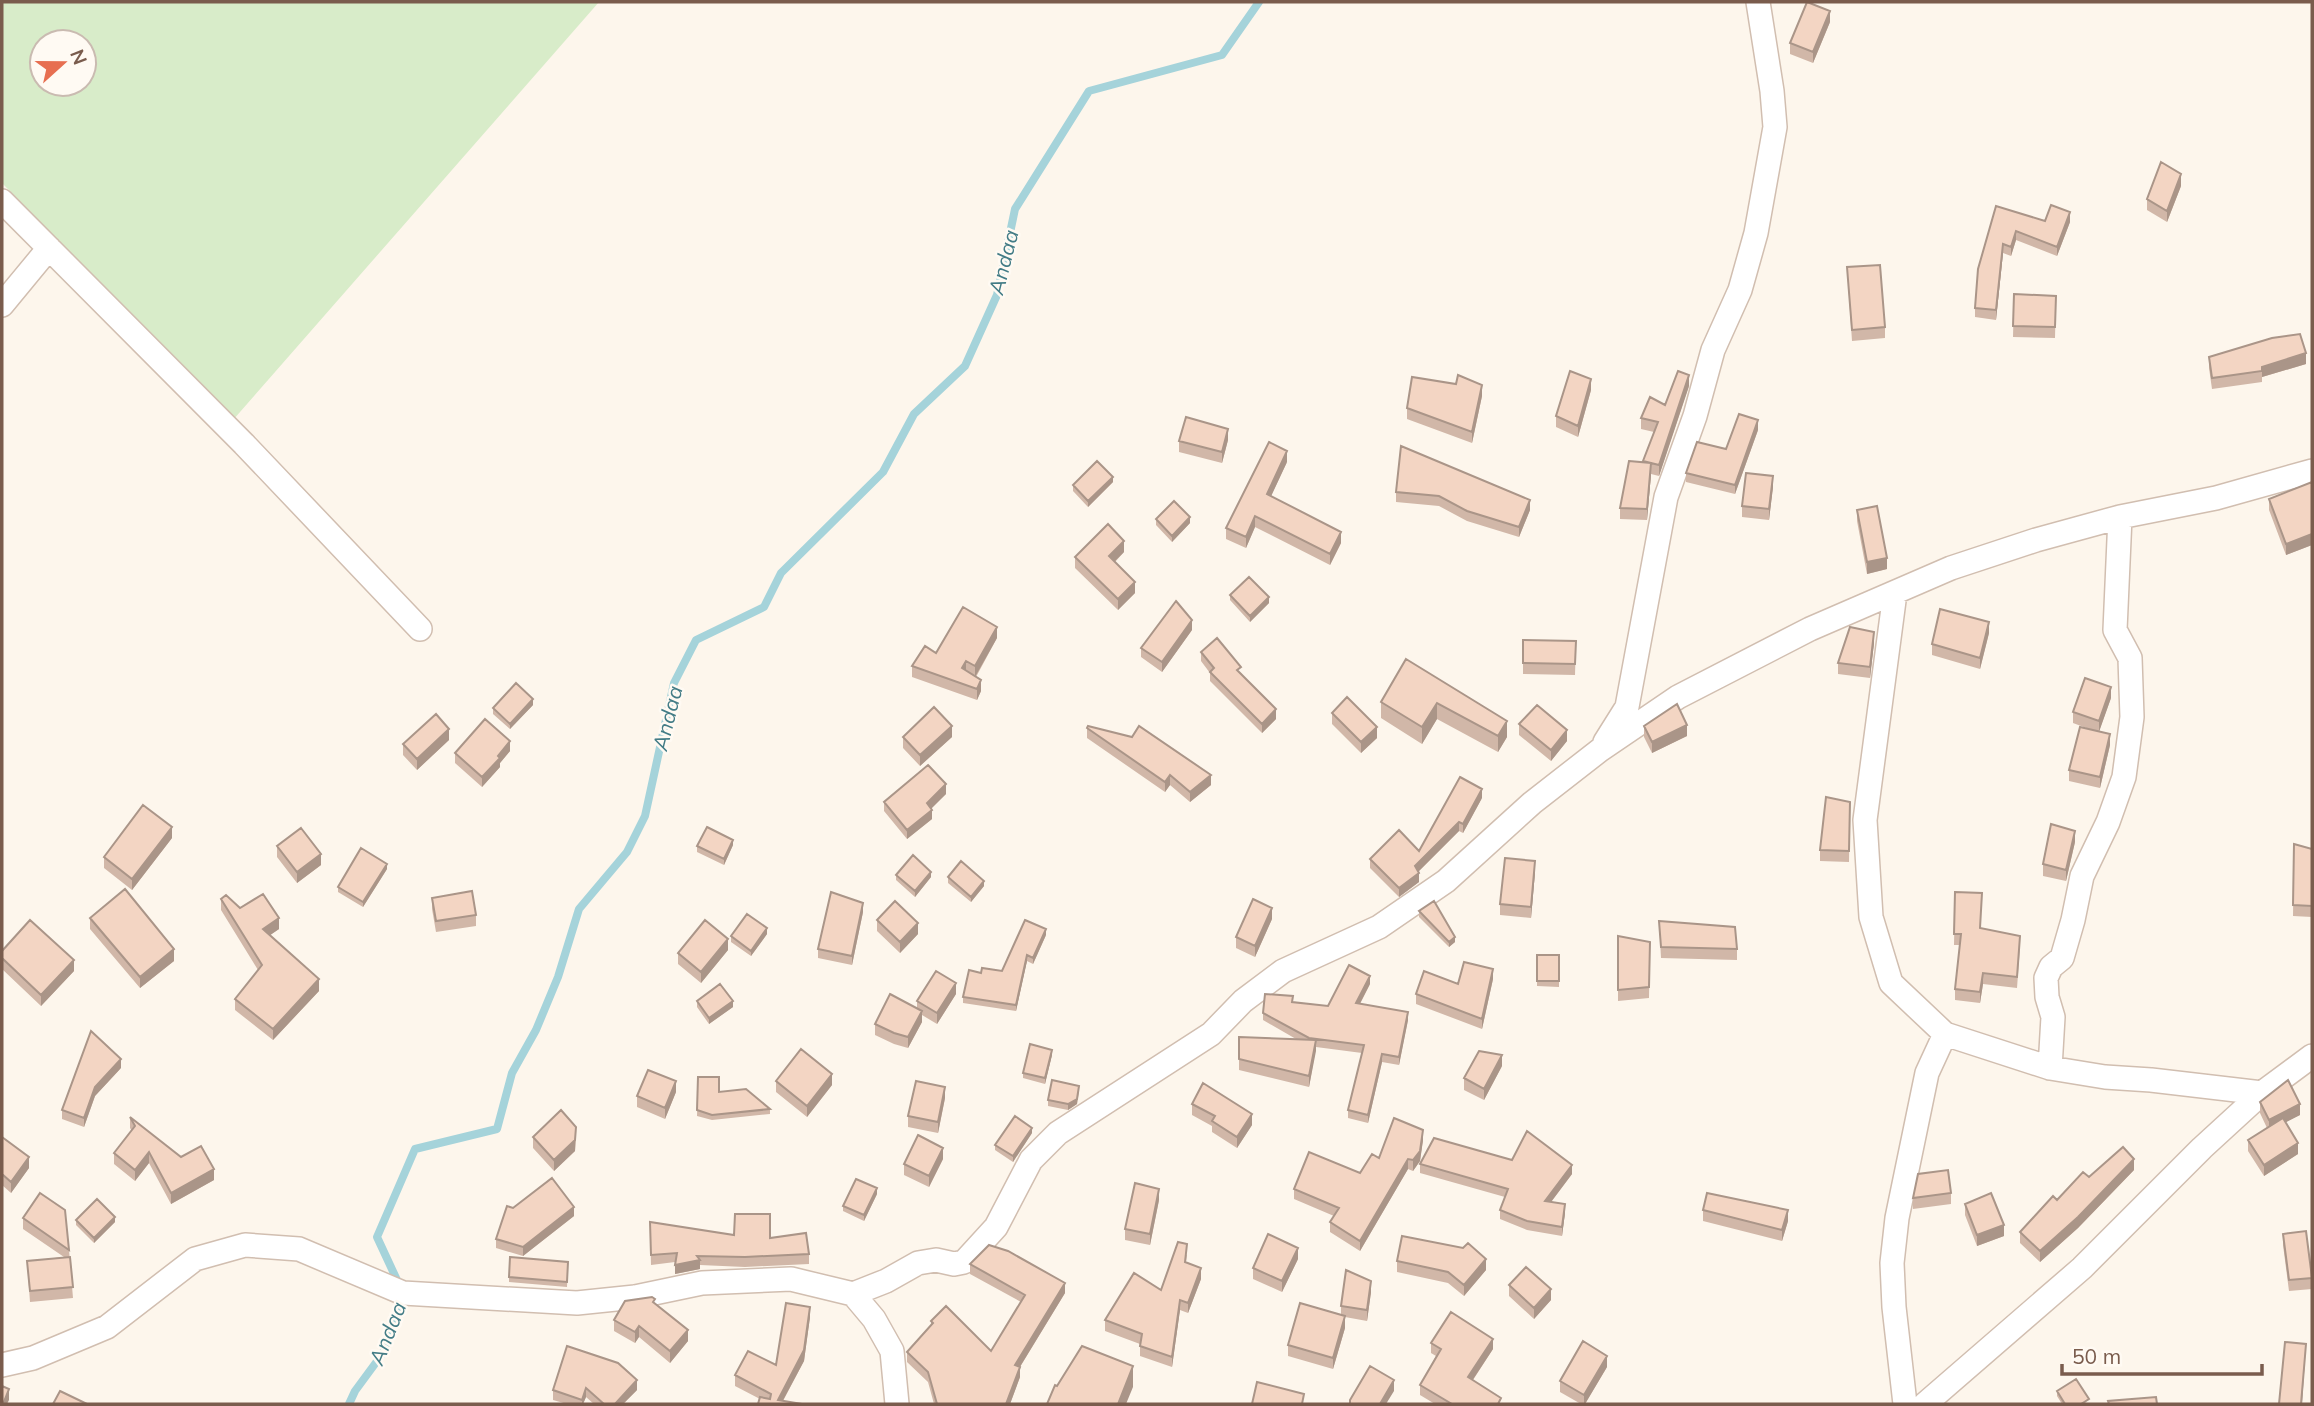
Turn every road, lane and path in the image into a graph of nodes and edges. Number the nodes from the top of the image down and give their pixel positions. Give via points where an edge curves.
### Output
1 (1758, 2) edge
2 (2, 201) edge
3 (49, 248) junction
4 (2, 305) edge
5 (2312, 471) edge
6 (2120, 517) junction
7 (1895, 593) junction
8 (420, 629) dead end
9 (1600, 750) junction
10 (1945, 1034) junction
11 (2312, 1056) edge
12 (2050, 1068) junction
13 (2263, 1093) junction
14 (853, 1294) junction
15 (2, 1365) edge
16 (897, 1404) edge
17 (1905, 1404) edge
18 (1925, 1404) edge

1 - 9 street via 1775,127 1756,233 1741,290 1713,350 1666,497 1627,707
2 - 3 street
3 - 4 street
3 - 8 street
5 - 6 street via 2216,498
6 - 7 street via 1951,568
6 - 12 street via 2115,630 2130,658 2132,717 2124,777 2082,876 2062,958 2046,978 2053,1017
7 - 9 street via 1810,629 1678,696
7 - 10 street via 1865,820 1871,917 1891,983
9 - 14 street via 1532,803 1446,881 1379,927 1283,971 1243,1000 1211,1034 1058,1133 1031,1160 996,1227 964,1262 918,1263
10 - 12 street
10 - 17 street via 1927,1073 1892,1263
11 - 13 street
12 - 13 street
13 - 18 street via 2082,1268
14 - 15 street via 790,1279 702,1283 577,1303 403,1293 299,1249 245,1245 195,1259 107,1326 33,1358
14 - 16 street via 892,1351

